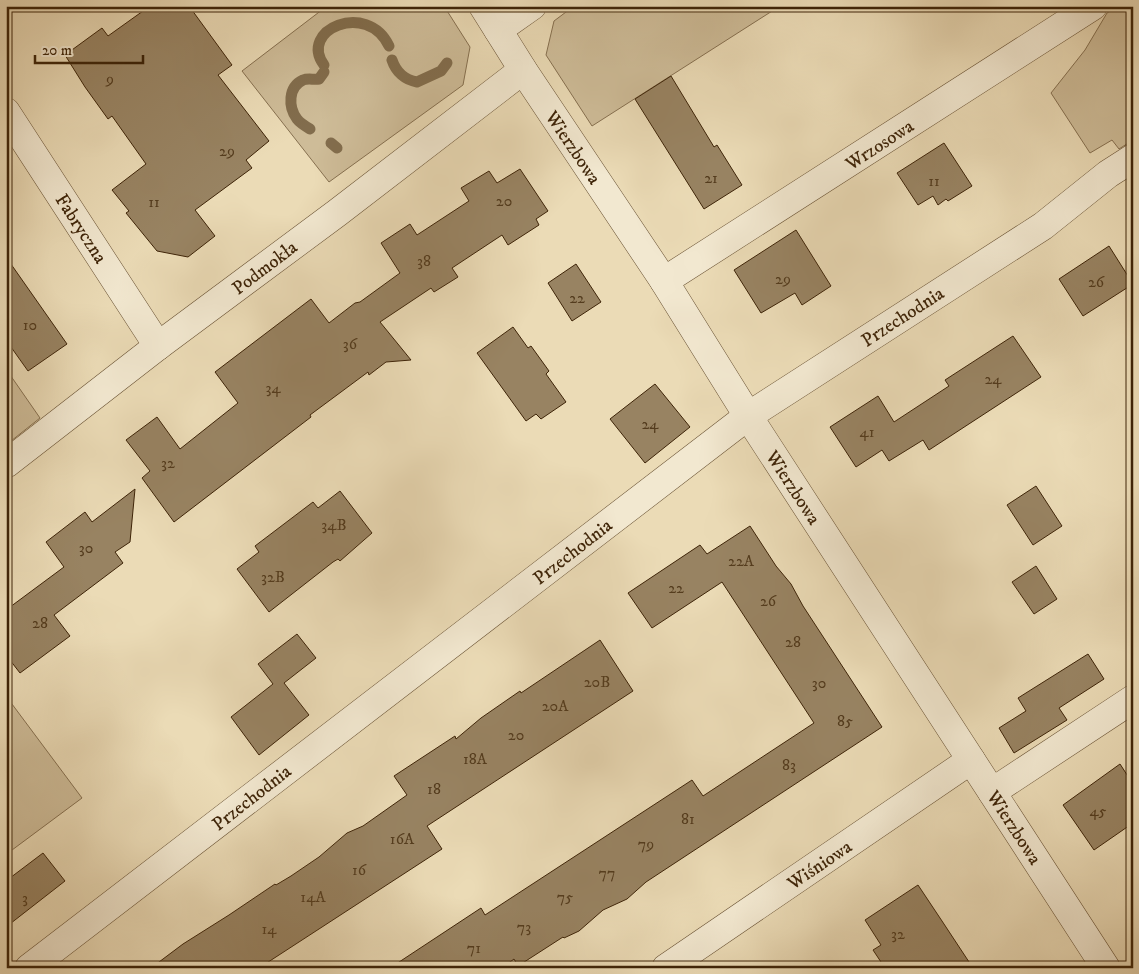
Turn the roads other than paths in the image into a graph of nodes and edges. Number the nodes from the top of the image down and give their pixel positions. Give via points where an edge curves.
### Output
1 (483, 6) edge
2 (532, 6) edge
3 (1093, 6) edge
4 (498, 30) junction
5 (523, 70) junction
6 (6, 112) edge
7 (1133, 158) edge
8 (664, 282) junction
9 (158, 346) junction
10 (748, 416) junction
11 (6, 464) edge
12 (1133, 699) edge
13 (971, 760) junction
14 (992, 792) junction
15 (682, 963) edge
16 (29, 968) edge
17 (1106, 968) edge

1 - 4 street, Wierzbowa
2 - 4 street
3 - 8 street, Wrzosowa
4 - 5 street, Wierzbowa
5 - 8 street, Wierzbowa
5 - 9 street, Podmokła
6 - 9 street, Fabryczna
7 - 10 street, Przechodnia via 1043,226
8 - 10 street, Wierzbowa
9 - 11 street, Podmokła
10 - 13 street, Wierzbowa
10 - 16 street, Przechodnia
12 - 14 street
13 - 14 street, Wierzbowa
13 - 15 street, Wiśniowa
14 - 17 street, Wierzbowa

